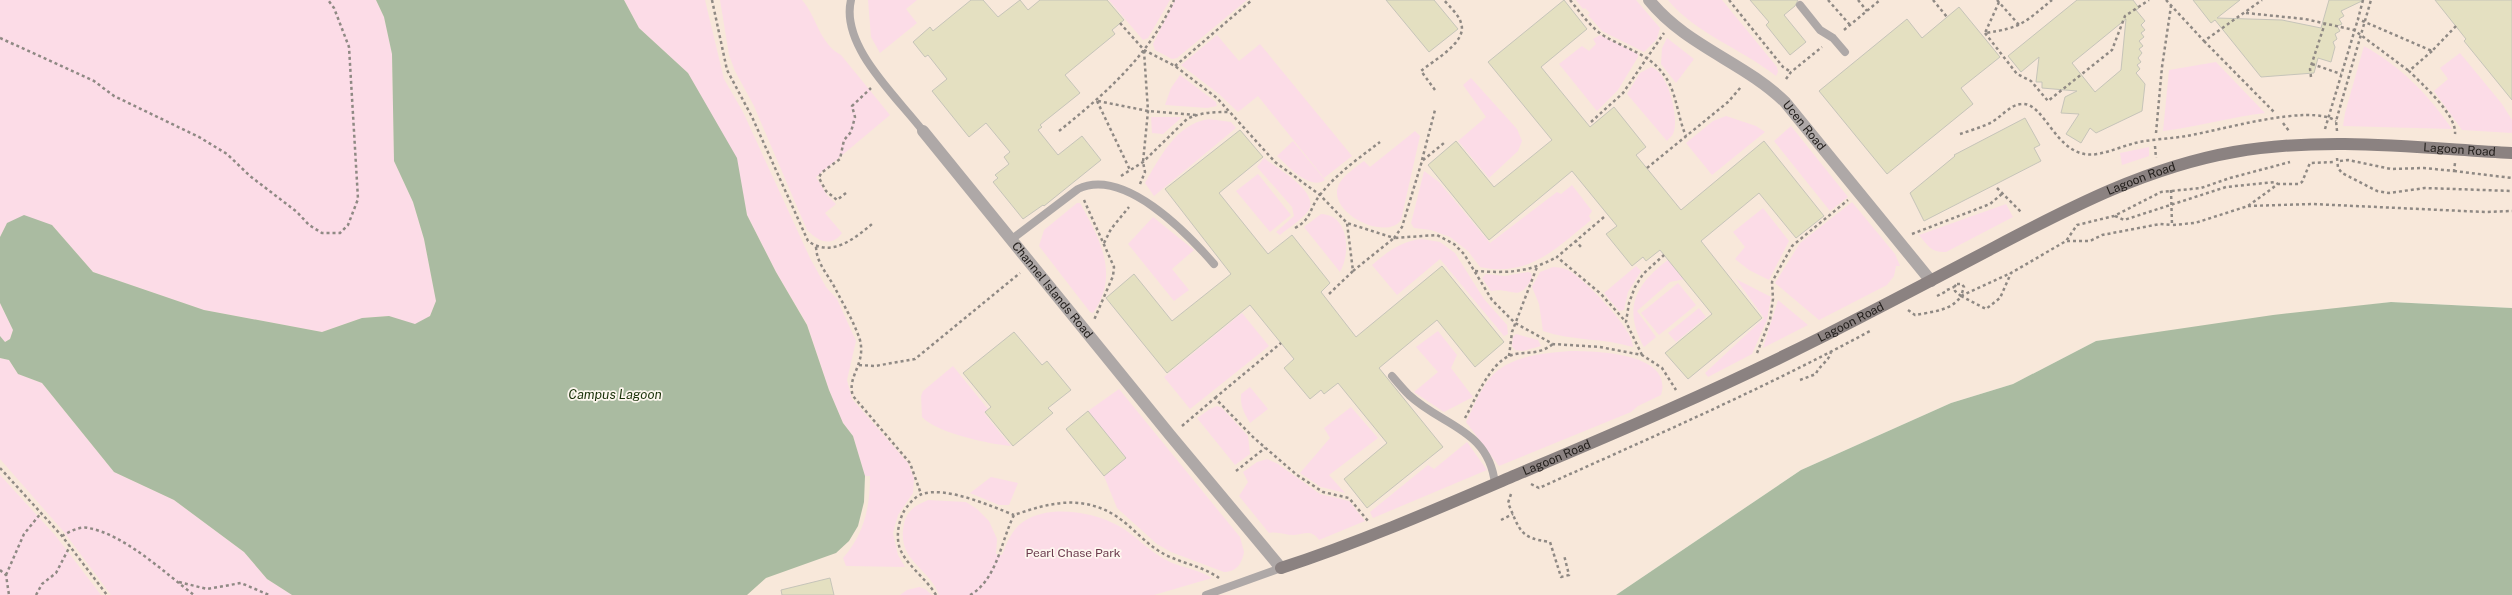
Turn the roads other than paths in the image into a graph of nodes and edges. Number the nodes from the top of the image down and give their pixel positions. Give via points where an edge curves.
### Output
1 (851, 0) edge
2 (1649, 0) edge
3 (1800, 5) dead end
4 (1845, 52) dead end
5 (923, 131) joint
6 (2512, 153) edge
7 (1012, 239) junction
8 (1214, 264) dead end
9 (1931, 281) junction
10 (1392, 376) dead end
11 (1495, 484) junction
12 (1281, 568) junction
13 (1206, 595) edge

1 - 5 lane, Channel Islands Road via 851,28 857,46
2 - 9 street, Ucen Road via 1671,24 1786,102
3 - 4 lane via 1820,30 1833,38
5 - 7 street, Channel Islands Road
6 - 9 street, Lagoon Road via 2337,143 2298,144 2206,158 2157,172 2110,190
7 - 8 lane via 1078,189 1100,183 1159,211 1187,233
7 - 12 street, Channel Islands Road via 1170,436
9 - 11 street, Lagoon Road via 1682,405
10 - 11 lane via 1409,396 1460,427 1476,441 1494,471
11 - 12 street, Lagoon Road via 1374,534
12 - 13 lane, Lagoon Road

